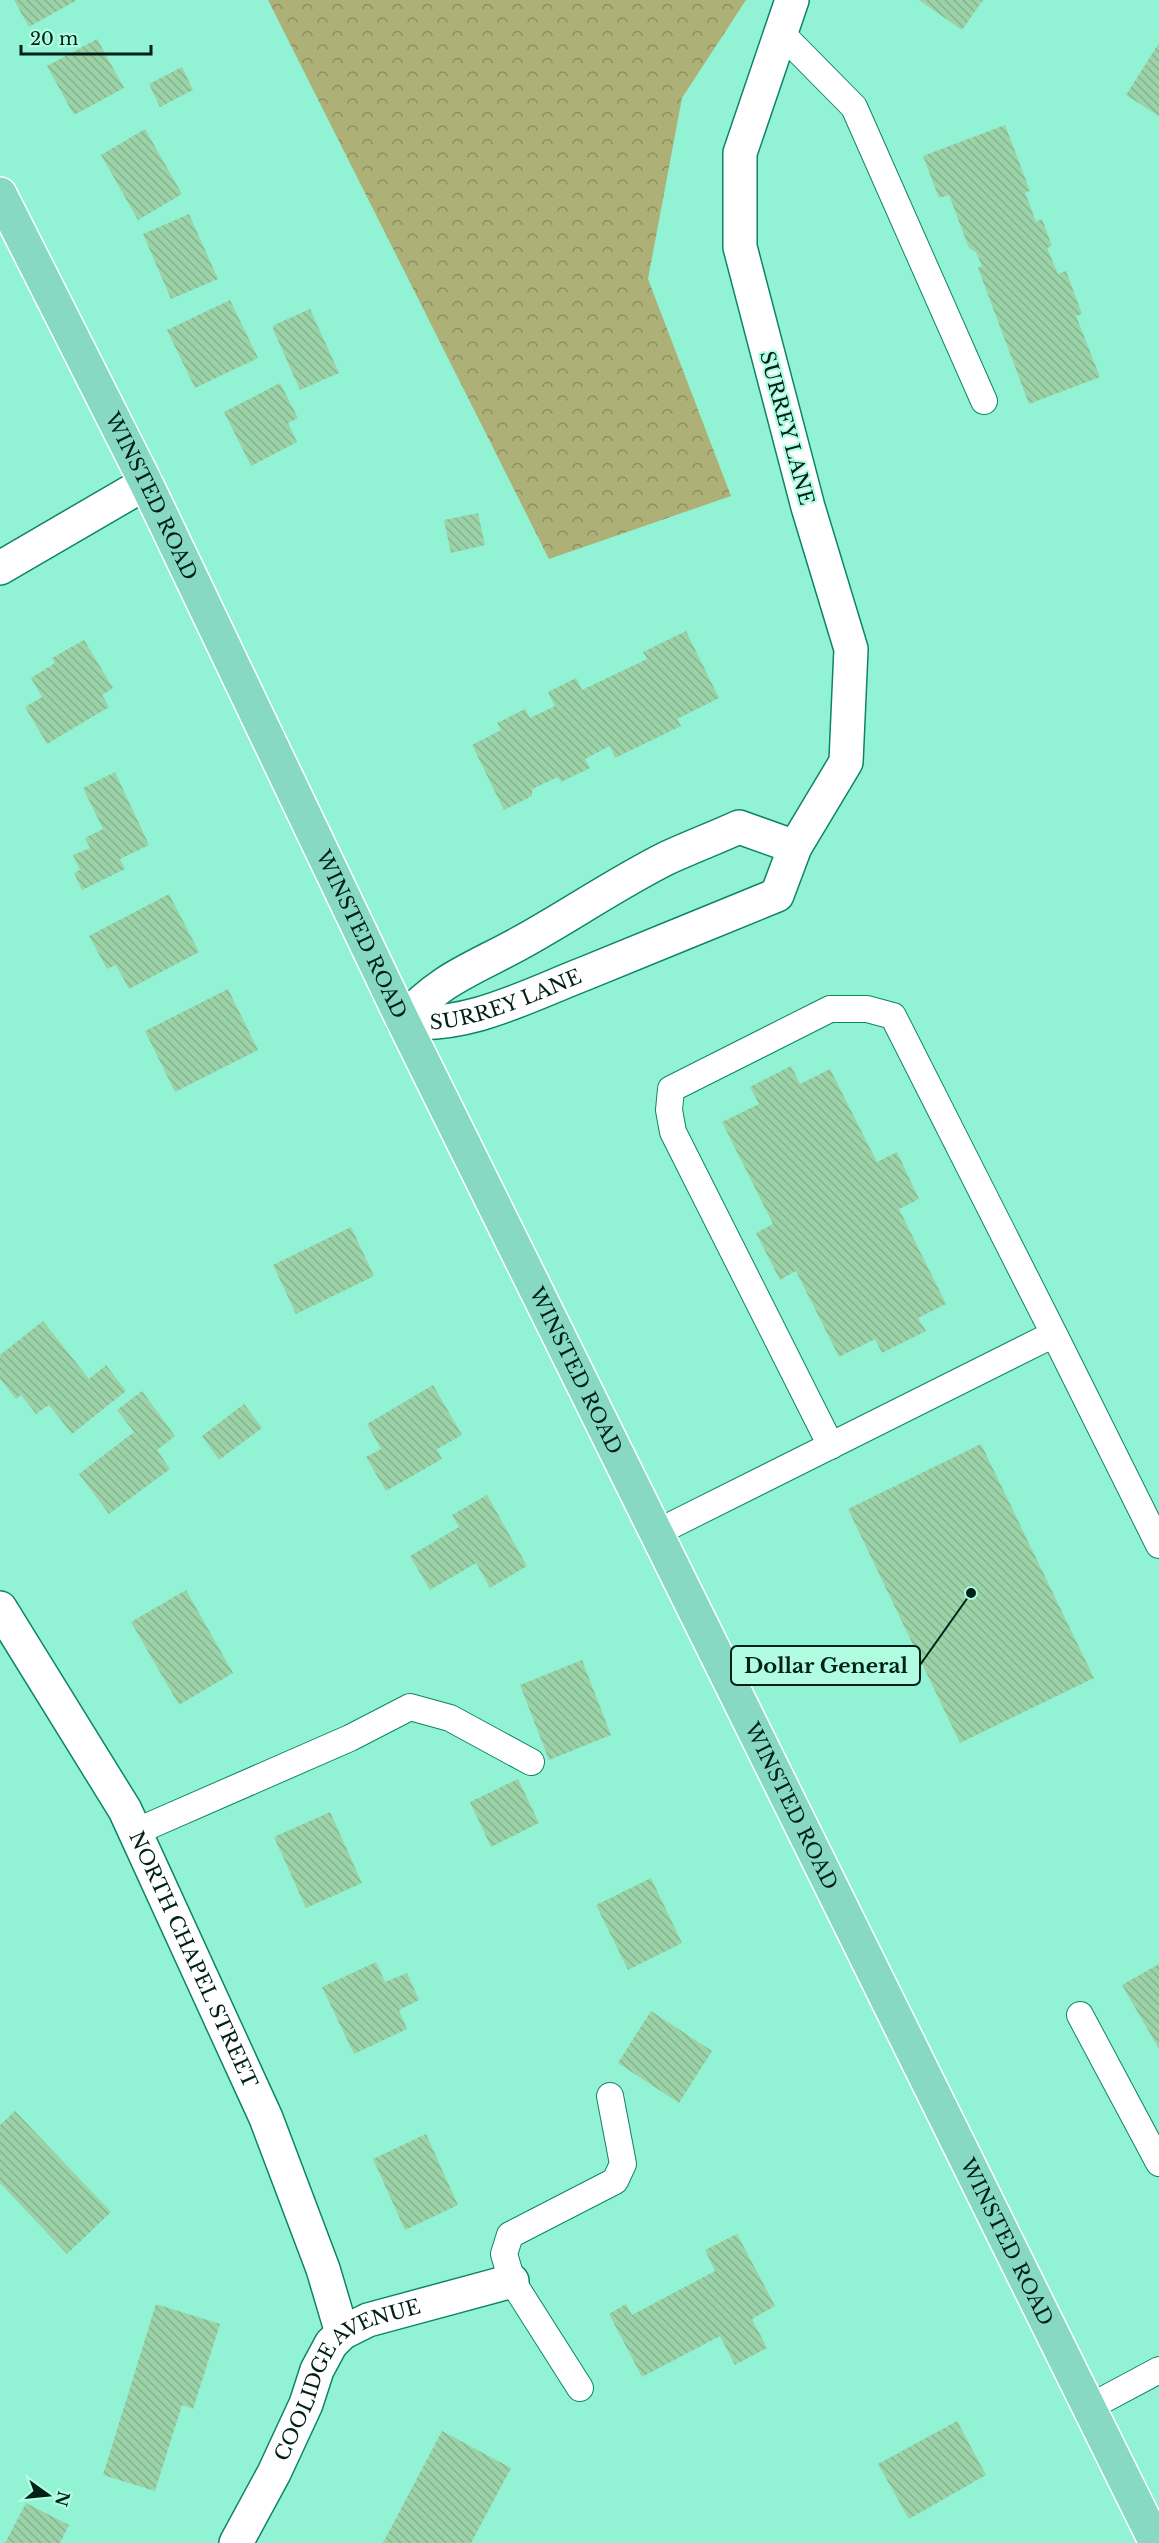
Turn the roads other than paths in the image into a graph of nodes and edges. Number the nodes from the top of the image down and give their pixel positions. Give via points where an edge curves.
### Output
1 (792, 0) edge
2 (781, 33) junction
3 (0, 194) edge
4 (984, 401) dead end
5 (146, 483) junction
6 (0, 567) edge
7 (795, 848) junction
8 (403, 1021) junction
9 (1054, 1334) junction
10 (831, 1446) junction
11 (656, 1533) junction
12 (1159, 1545) edge
13 (0, 1608) edge
14 (531, 1762) dead end
15 (135, 1832) junction
16 (1080, 2015) dead end
17 (610, 2096) dead end
18 (1159, 2163) edge
19 (512, 2281) junction
20 (342, 2333) junction
21 (1159, 2370) edge
22 (580, 2388) dead end
23 (1088, 2408) junction
24 (236, 2543) edge
25 (1156, 2543) edge

1 - 2 street, SURREY LANE
2 - 4 lane via 854,107
2 - 7 street, SURREY LANE via 740,153 740,247 808,507 851,649 846,762
3 - 5 main road, WINSTED ROAD
5 - 6 street
5 - 8 main road, WINSTED ROAD
7 - 8 street, SURREY LANE via 777,895 499,1007 447,1021
7 - 8 street, SURREY LANE via 739,827 666,859 435,989
8 - 11 main road, WINSTED ROAD
9 - 10 lane
9 - 10 lane via 893,1016 867,1009 830,1009 692,1078 671,1089 673,1132
9 - 12 lane
10 - 11 lane
11 - 23 main road, WINSTED ROAD
13 - 15 street, NORTH CHAPEL STREET
14 - 15 lane via 450,1718 410,1707 350,1738
15 - 20 street, NORTH CHAPEL STREET via 266,2118 323,2269
16 - 18 lane
17 - 19 lane via 622,2164 615,2181 510,2235 504,2254
19 - 20 street, COOLIDGE AVENUE via 368,2320
19 - 22 lane
20 - 24 street, COOLIDGE AVENUE via 317,2370 283,2454
21 - 23 lane
23 - 25 main road, WINSTED ROAD

